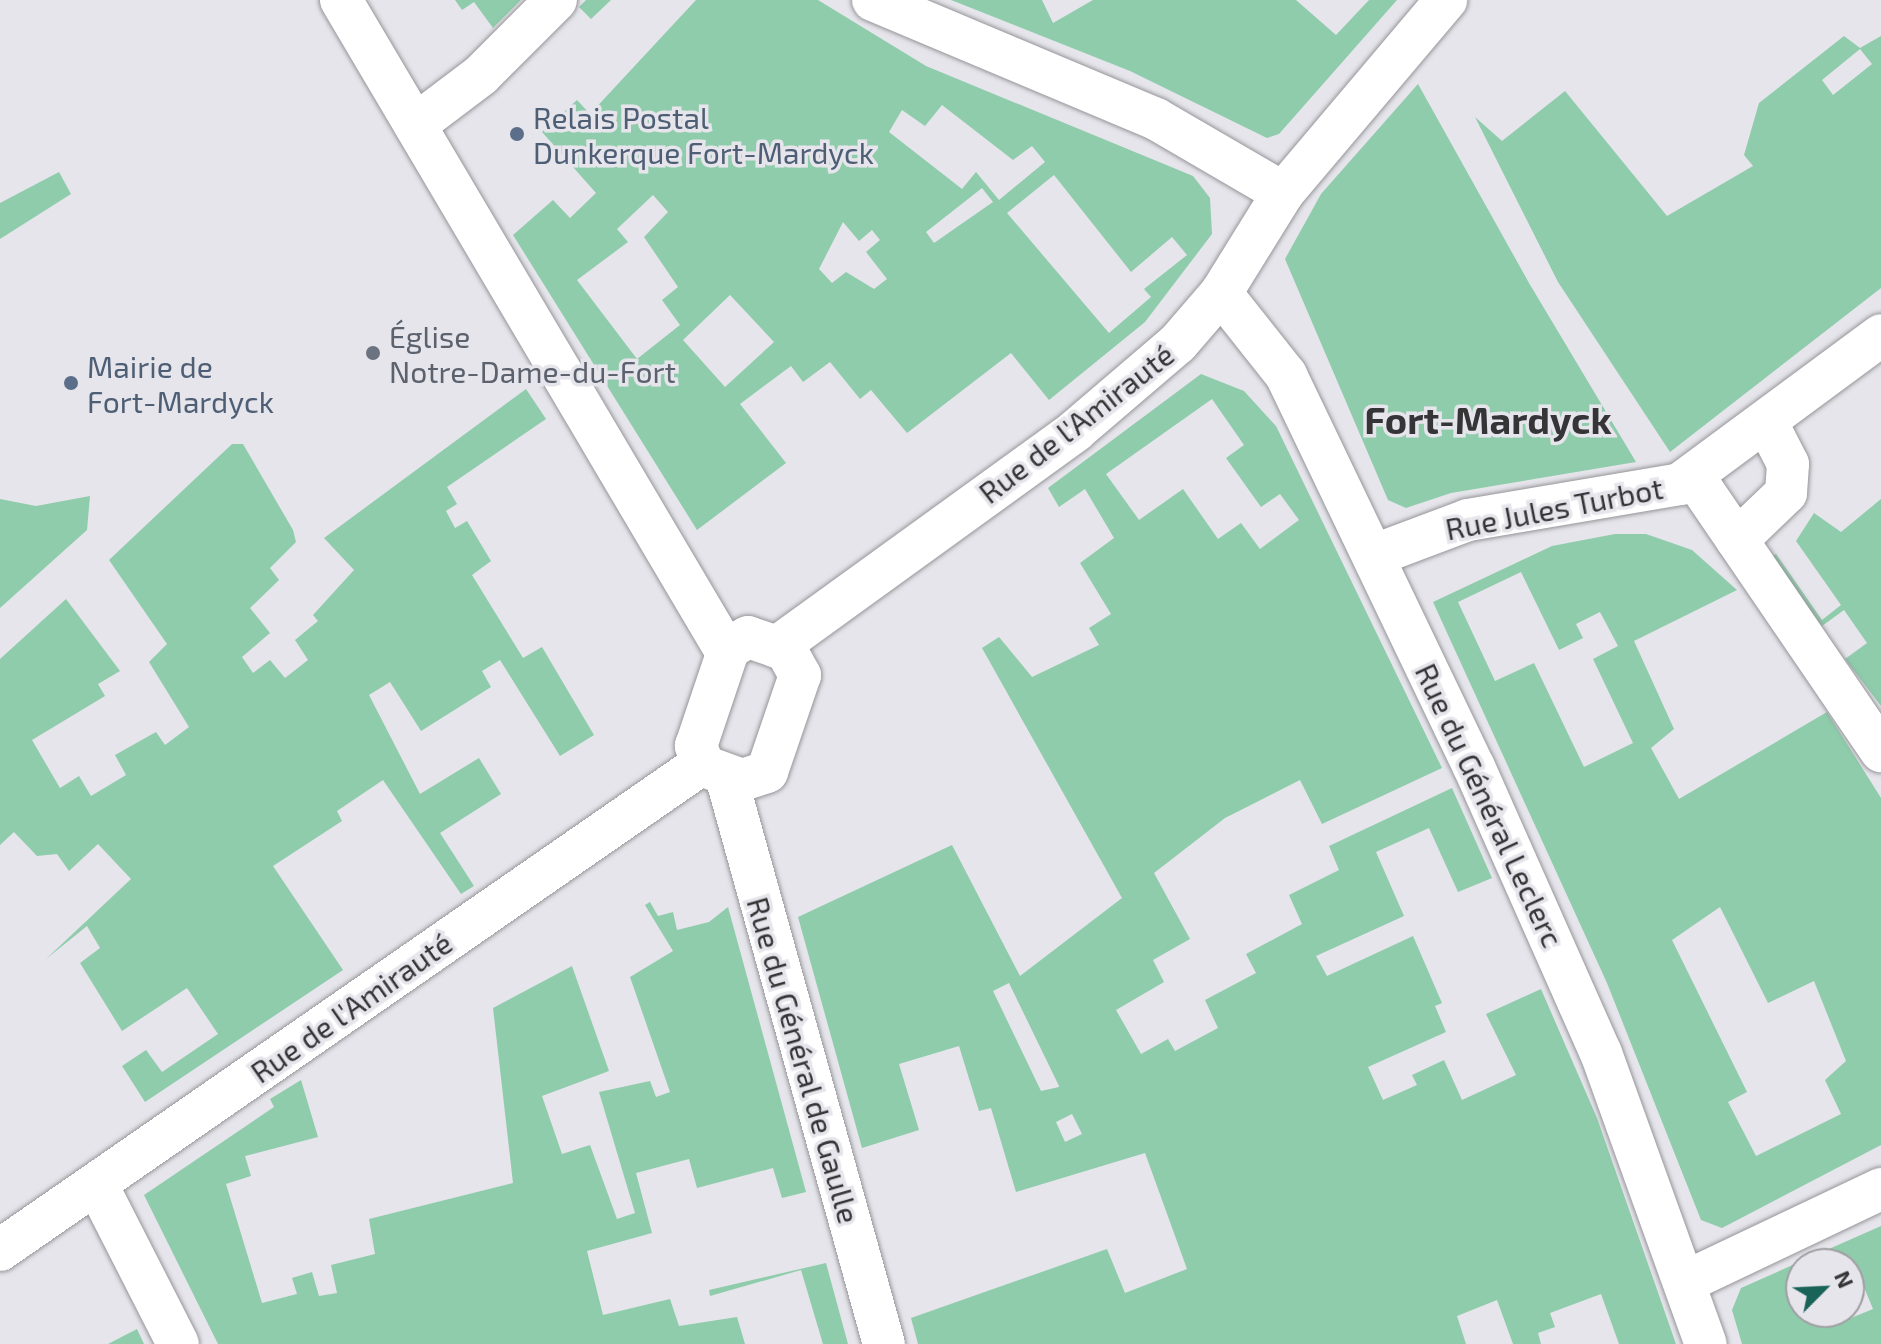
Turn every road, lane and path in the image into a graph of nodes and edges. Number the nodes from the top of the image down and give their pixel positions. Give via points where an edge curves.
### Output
1 (341, 0) edge
2 (556, 0) edge
3 (873, 0) edge
4 (1446, 0) edge
5 (415, 125) junction
6 (1283, 193) junction
7 (1221, 293) junction
8 (1881, 335) edge
9 (1767, 423) junction
10 (1694, 477) junction
11 (1737, 540) junction
12 (1375, 555) junction
13 (777, 647) junction
14 (727, 653) junction
15 (1881, 751) edge
16 (714, 770) junction
17 (97, 1185) junction
18 (1881, 1189) edge
19 (0, 1250) edge
20 (1685, 1282) junction
21 (178, 1344) edge
22 (884, 1344) edge
23 (1706, 1344) edge

1 - 5 street
2 - 5 street via 474,81
3 - 6 street via 1156,119
4 - 6 street, Rue de l'Amirauté
5 - 14 street
6 - 7 street, Rue de l'Amirauté
7 - 12 street, Rue du Général Leclerc via 1286,375
7 - 13 street, Rue de l'Amirauté via 1119,396
8 - 9 street, Rue Jules Turbot
9 - 10 street, Rue Jules Turbot
9 - 11 street via 1788,464 1786,493
10 - 11 street
10 - 12 street, Rue Jules Turbot via 1627,498 1468,520
11 - 15 street
12 - 20 street, Rue du Général Leclerc via 1596,1041
13 - 14 street via 748,637
13 - 16 street via 795,659 800,675 771,763 759,778
14 - 16 street, Rue du Général de Gaulle via 696,746
16 - 17 street, Rue de l'Amirauté
16 - 22 street, Rue du Général de Gaulle
17 - 19 street, Rue de l'Amirauté
17 - 21 street
18 - 20 street
20 - 23 street, Rue du Général Leclerc

